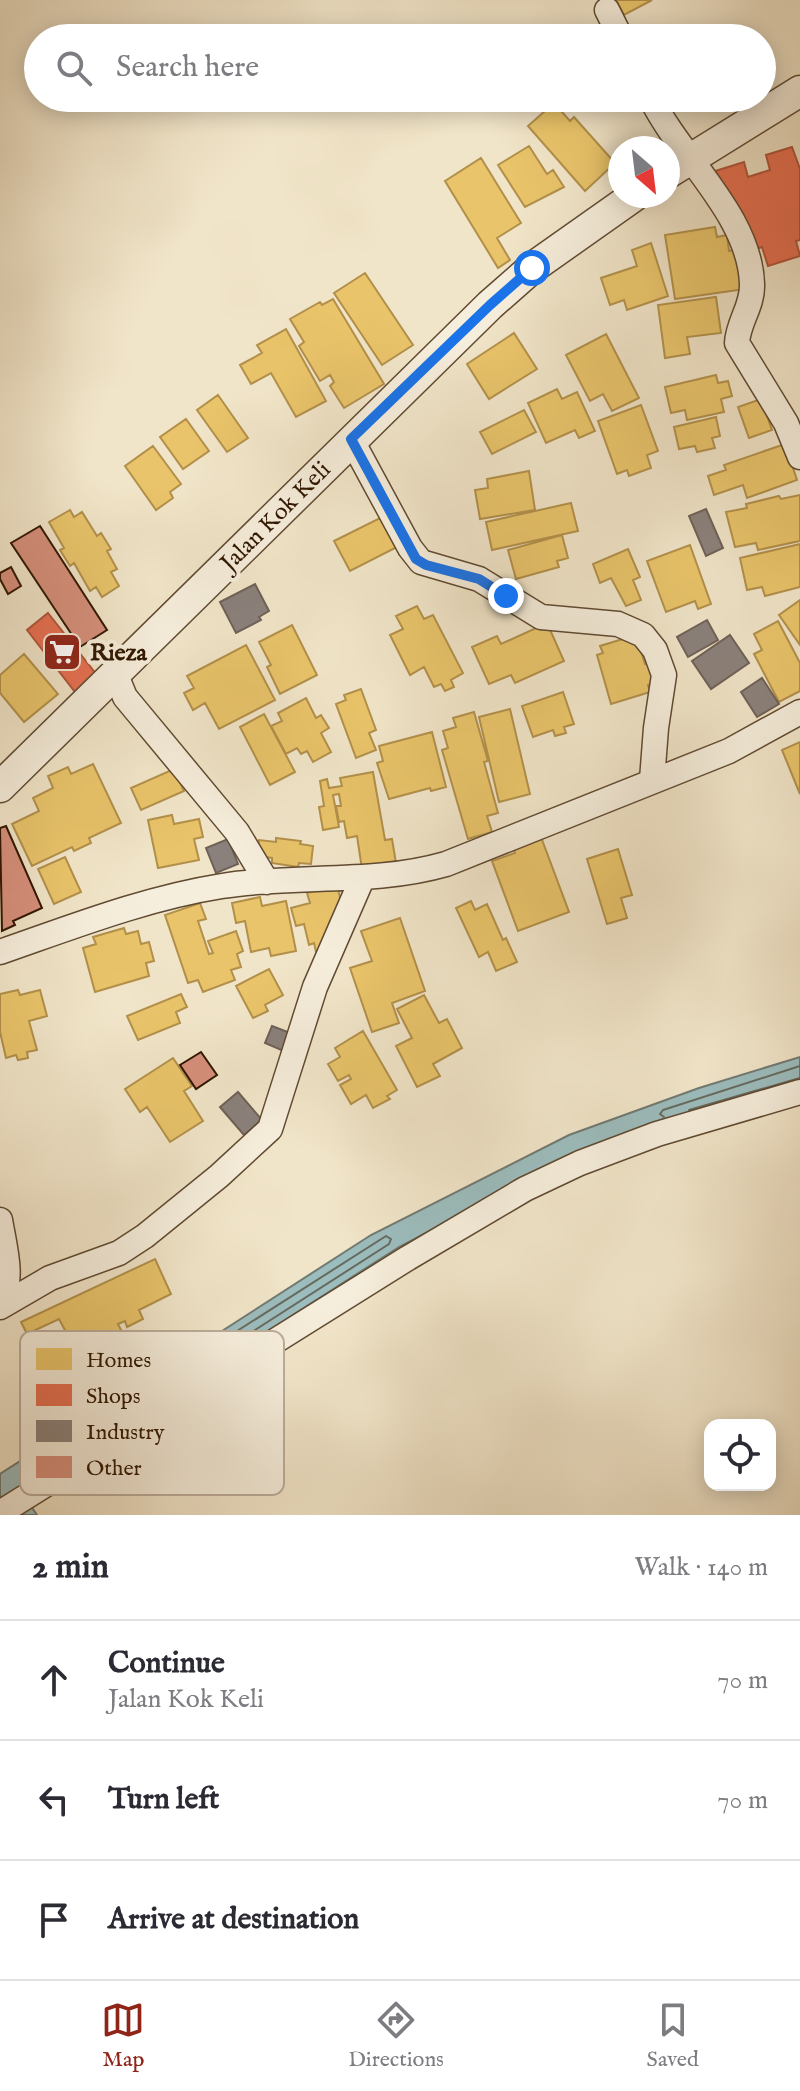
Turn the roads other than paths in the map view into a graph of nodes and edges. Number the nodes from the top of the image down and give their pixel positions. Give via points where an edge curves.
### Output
1 (607, 10) dead end
2 (614, 24) edge
3 (800, 91) edge
4 (776, 106) edge
5 (658, 112) edge
6 (766, 112) edge
7 (668, 136) edge
8 (680, 165) edge
9 (680, 167) edge
10 (617, 208) edge
11 (351, 439) junction
12 (800, 457) edge
13 (116, 675) junction
14 (800, 712) edge
15 (652, 780) junction
16 (0, 787) edge
17 (362, 879) junction
18 (267, 882) junction
19 (0, 952) edge
20 (800, 1092) edge
21 (0, 1220) edge
22 (0, 1305) edge
23 (284, 1336) edge
24 (31, 1495) edge
25 (4, 1511) edge

1 - 2 street
3 - 4 street
5 - 7 street
6 - 8 street
9 - 12 street via 727,211 744,244 751,302 737,343 786,423
10 - 11 street, Jalan Kok Keli via 532,268
11 - 13 street, Jalan Kok Keli
11 - 15 street via 421,562 479,579 541,617 618,624 649,640 664,675
13 - 16 street, Jalan Kok Keli
13 - 18 street via 125,697 237,832
14 - 15 street via 729,751
15 - 17 street via 446,864
17 - 18 street
17 - 22 street via 311,998 270,1129 119,1253 50,1278
18 - 19 street via 181,894
20 - 23 street via 580,1163 525,1189
21 - 22 street via 7,1273
24 - 25 street

